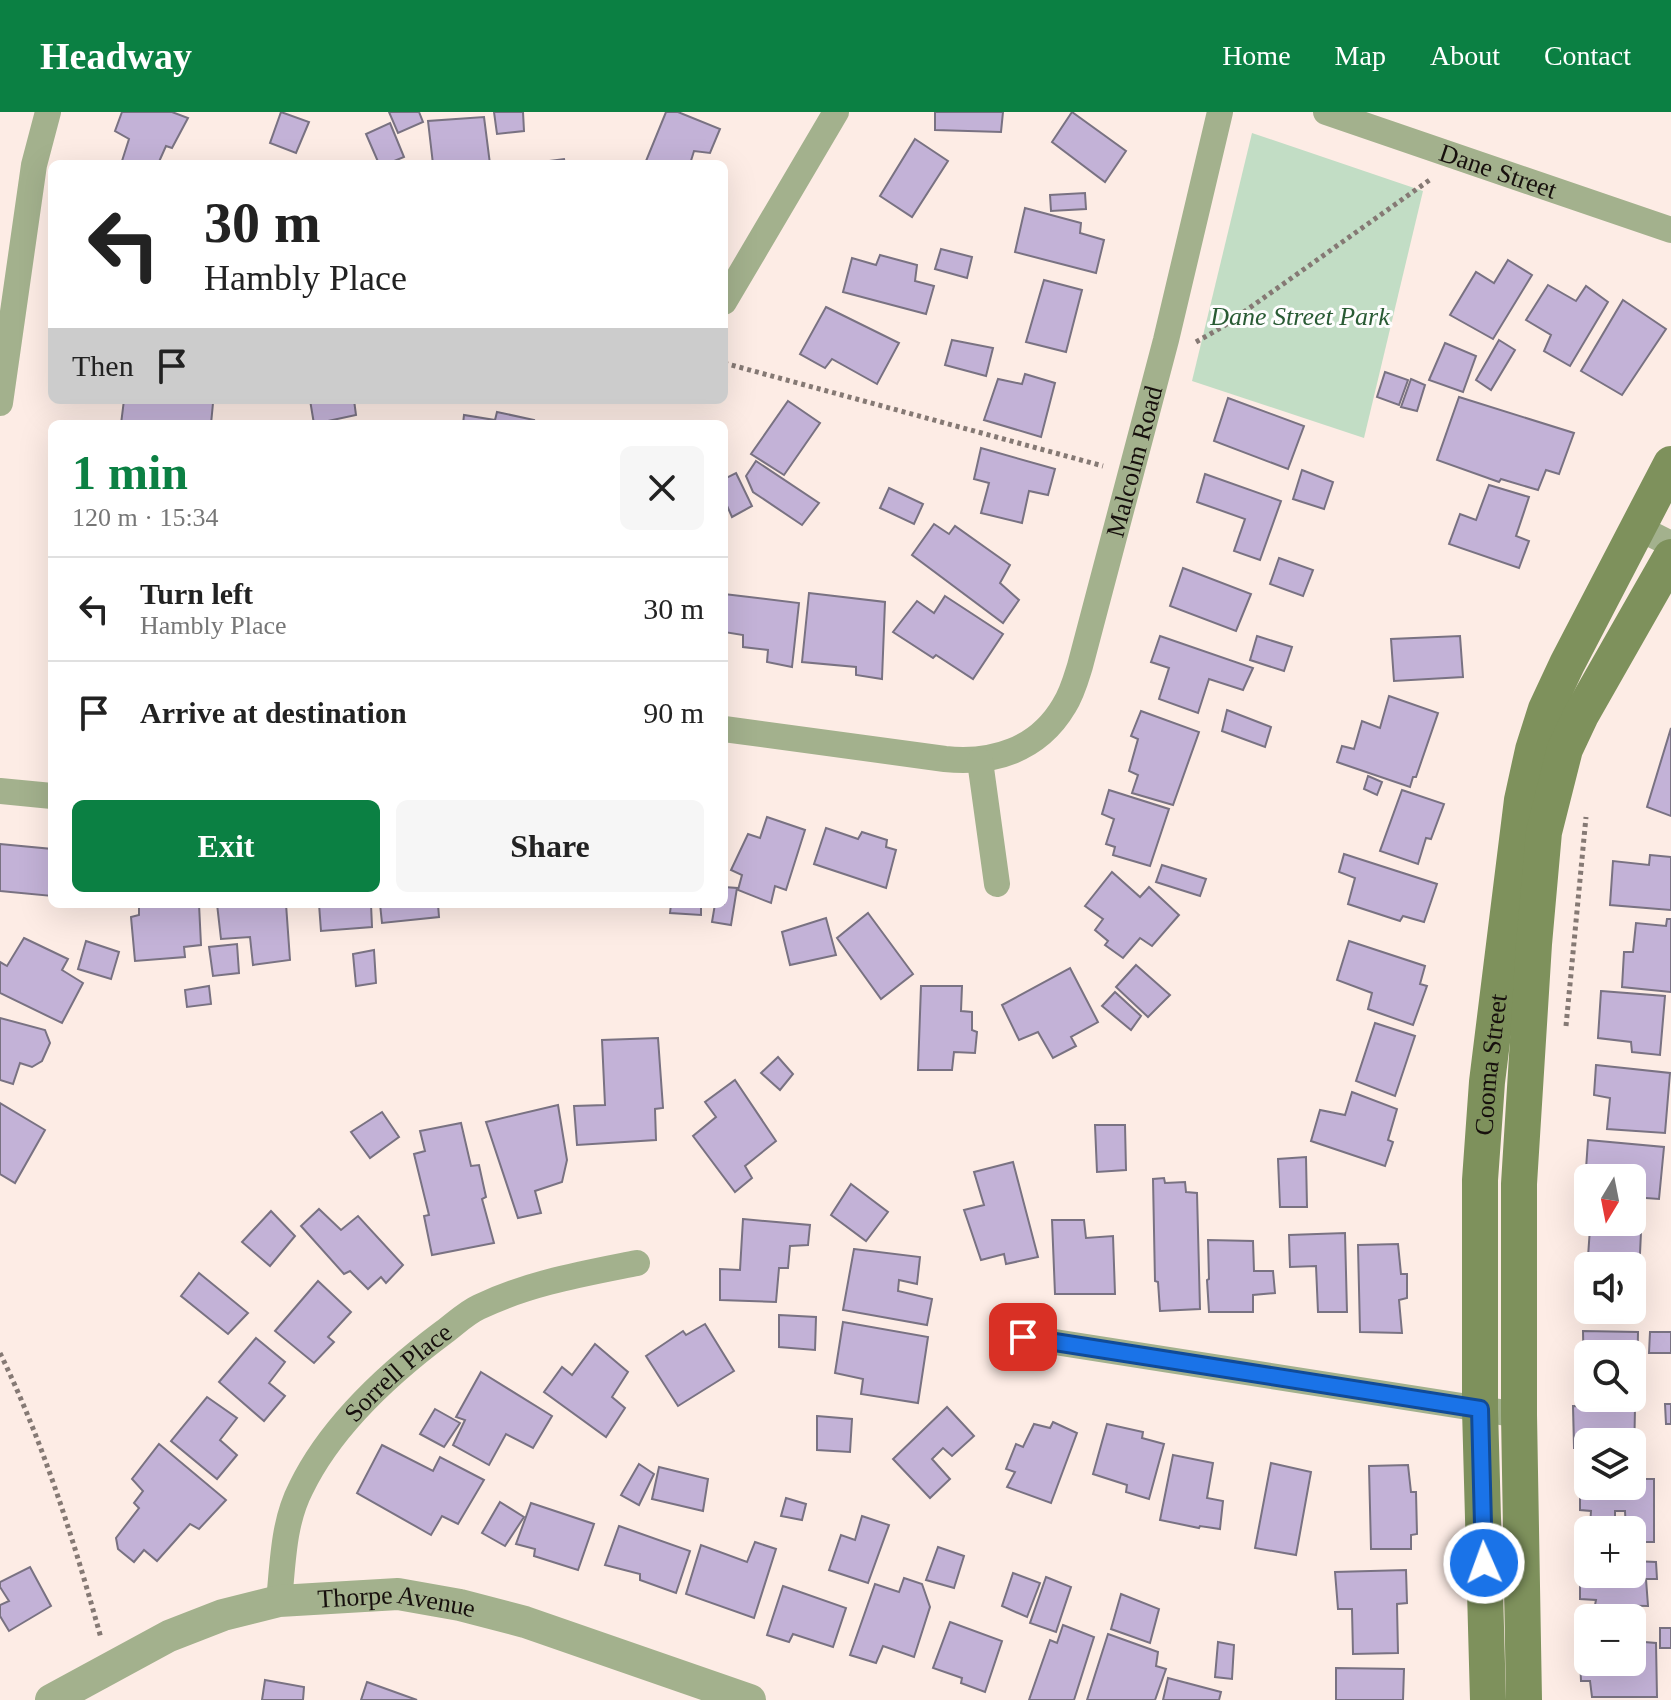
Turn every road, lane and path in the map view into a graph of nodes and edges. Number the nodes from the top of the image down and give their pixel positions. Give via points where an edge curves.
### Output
1 (48, 112) edge
2 (836, 112) edge
3 (1220, 112) edge
4 (1339, 114) edge
5 (1461, 157) junction
6 (1671, 230) edge
7 (728, 295) edge
8 (1166, 340) junction
9 (728, 364) edge
10 (0, 403) edge
11 (1671, 464) edge
12 (1131, 474) junction
13 (1637, 527) junction
14 (1671, 544) edge
15 (1671, 557) edge
16 (728, 730) edge
17 (980, 761) junction
18 (0, 791) edge
19 (48, 796) edge
20 (1587, 814) dead end
21 (997, 884) dead end
22 (1565, 1041) dead end
23 (637, 1263) dead end
24 (1023, 1337) dead end
25 (0, 1353) edge
26 (1480, 1409) junction
27 (1519, 1415) junction
28 (279, 1601) junction
29 (110, 1670) junction
30 (51, 1700) edge
31 (750, 1700) edge
32 (1488, 1700) edge
33 (1524, 1700) edge

1 - 10 street via 34,165
2 - 7 street
3 - 8 street, Malcolm Road
4 - 5 street, Dane Street
5 - 6 street, Dane Street
5 - 8 path via 1210,335 1186,344
8 - 12 street, Malcolm Road
9 - 12 path
11 - 13 main road, Cooma Street
12 - 17 street, Malcolm Road via 1080,666 1064,706 1032,740
13 - 14 street
13 - 26 main road, Cooma Street via 1546,709 1522,800 1480,1180
15 - 27 main road, Cooma Street via 1565,749 1544,832 1519,1184
16 - 17 street, Malcolm Road
17 - 21 street
18 - 19 street
20 - 22 path
23 - 28 street, Sorrell Place via 544,1281 476,1308 368,1398 327,1444 300,1489 286,1533
24 - 26 street
25 - 29 path via 27,1409
26 - 27 street
26 - 32 main road, Cooma Street
27 - 33 main road, Cooma Street
28 - 29 street, Thorpe Avenue via 169,1636
28 - 31 street, Thorpe Avenue via 398,1594 460,1605 525,1622
29 - 30 street, Thorpe Avenue

